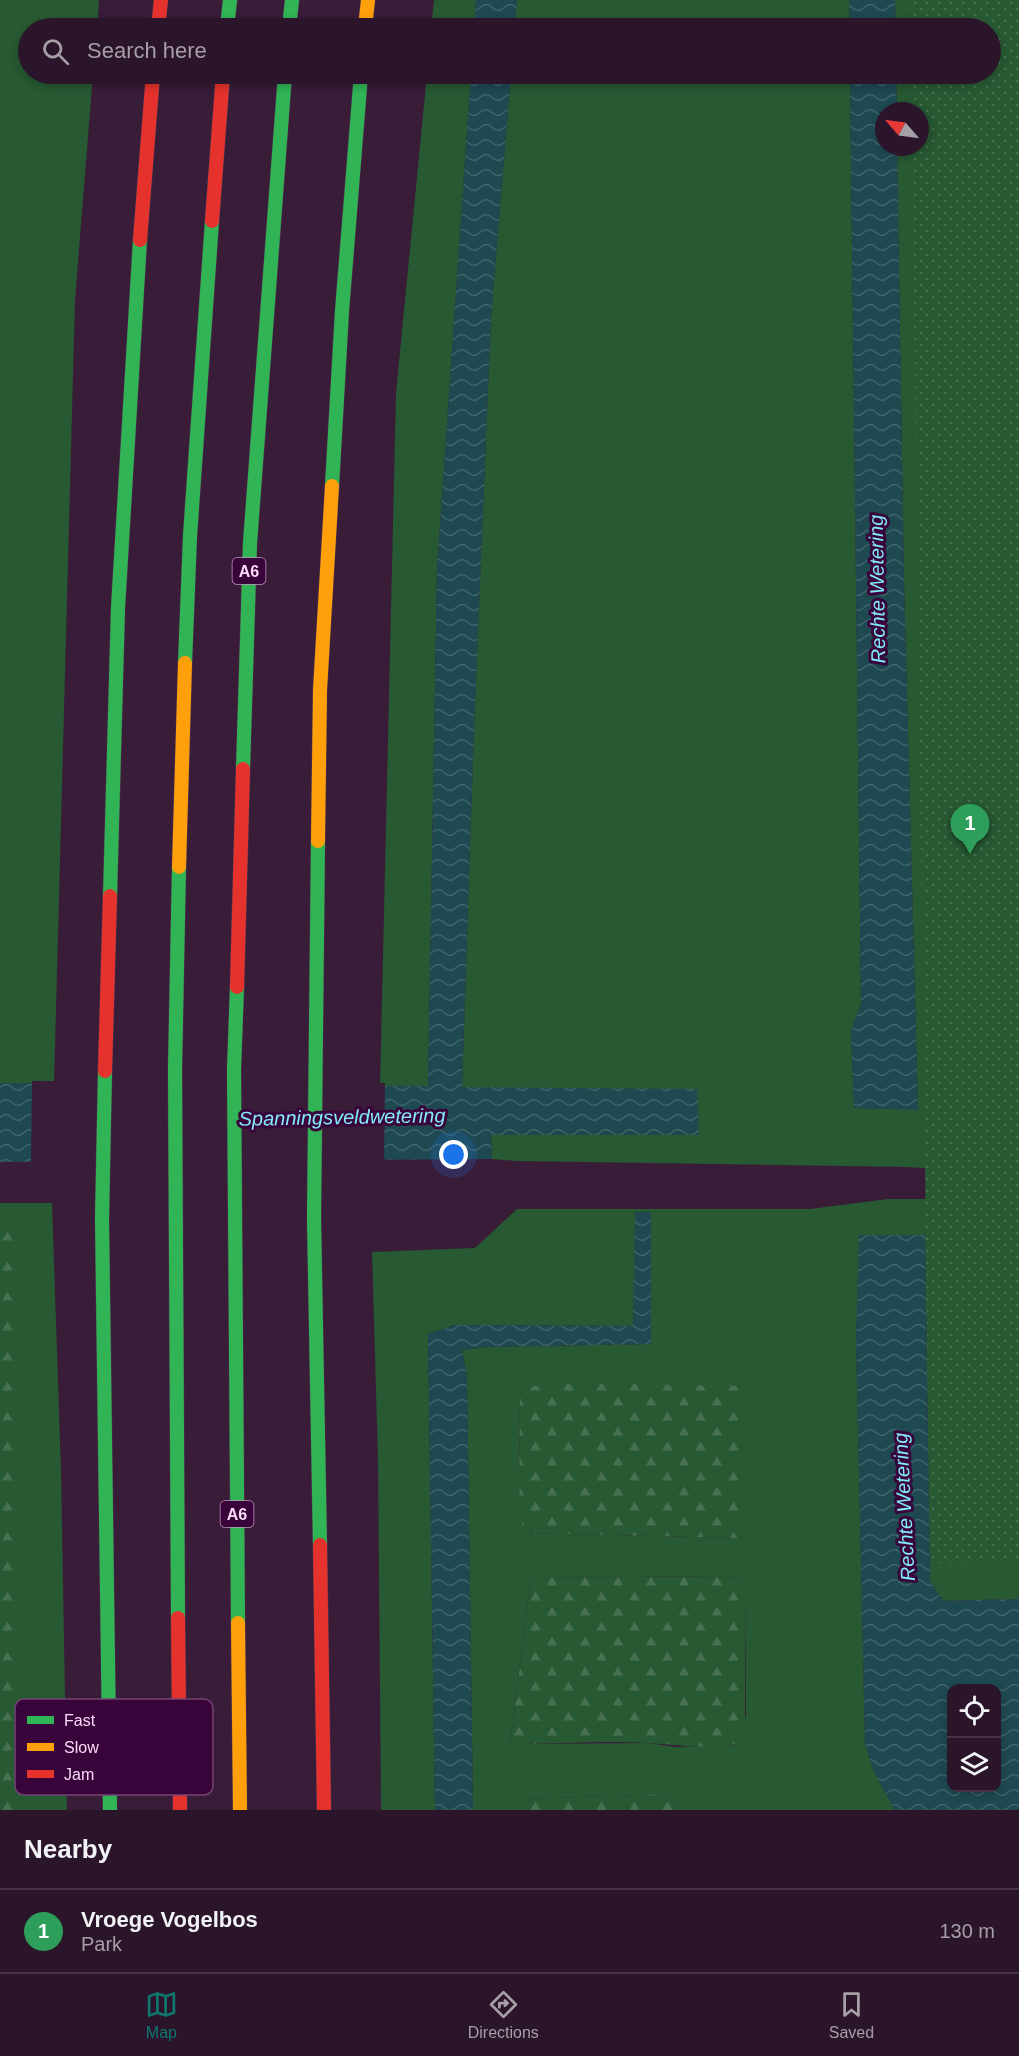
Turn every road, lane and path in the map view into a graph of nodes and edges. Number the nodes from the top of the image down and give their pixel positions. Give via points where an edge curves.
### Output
1 (161, 0) edge
2 (230, 0) edge
3 (292, 0) edge
4 (368, 0) edge
5 (159, 18) edge
6 (228, 18) edge
7 (290, 18) edge
8 (366, 18) edge
9 (152, 84) edge
10 (221, 84) edge
11 (284, 84) edge
12 (360, 84) edge
13 (109, 1699) edge
14 (179, 1699) edge
15 (111, 1795) edge
16 (180, 1795) edge
17 (111, 1810) edge
18 (180, 1810) edge
19 (240, 1810) edge
20 (324, 1810) edge

1 - 5 highway
2 - 6 highway
3 - 7 highway
4 - 8 highway
9 - 13 highway via 118,608 105,1069 102,1219
10 - 14 highway via 190,536 181,789 175,1070
11 - 19 highway, A6 via 250,543 234,1070
12 - 20 highway via 342,311 320,690 314,1218
15 - 17 highway
16 - 18 highway

